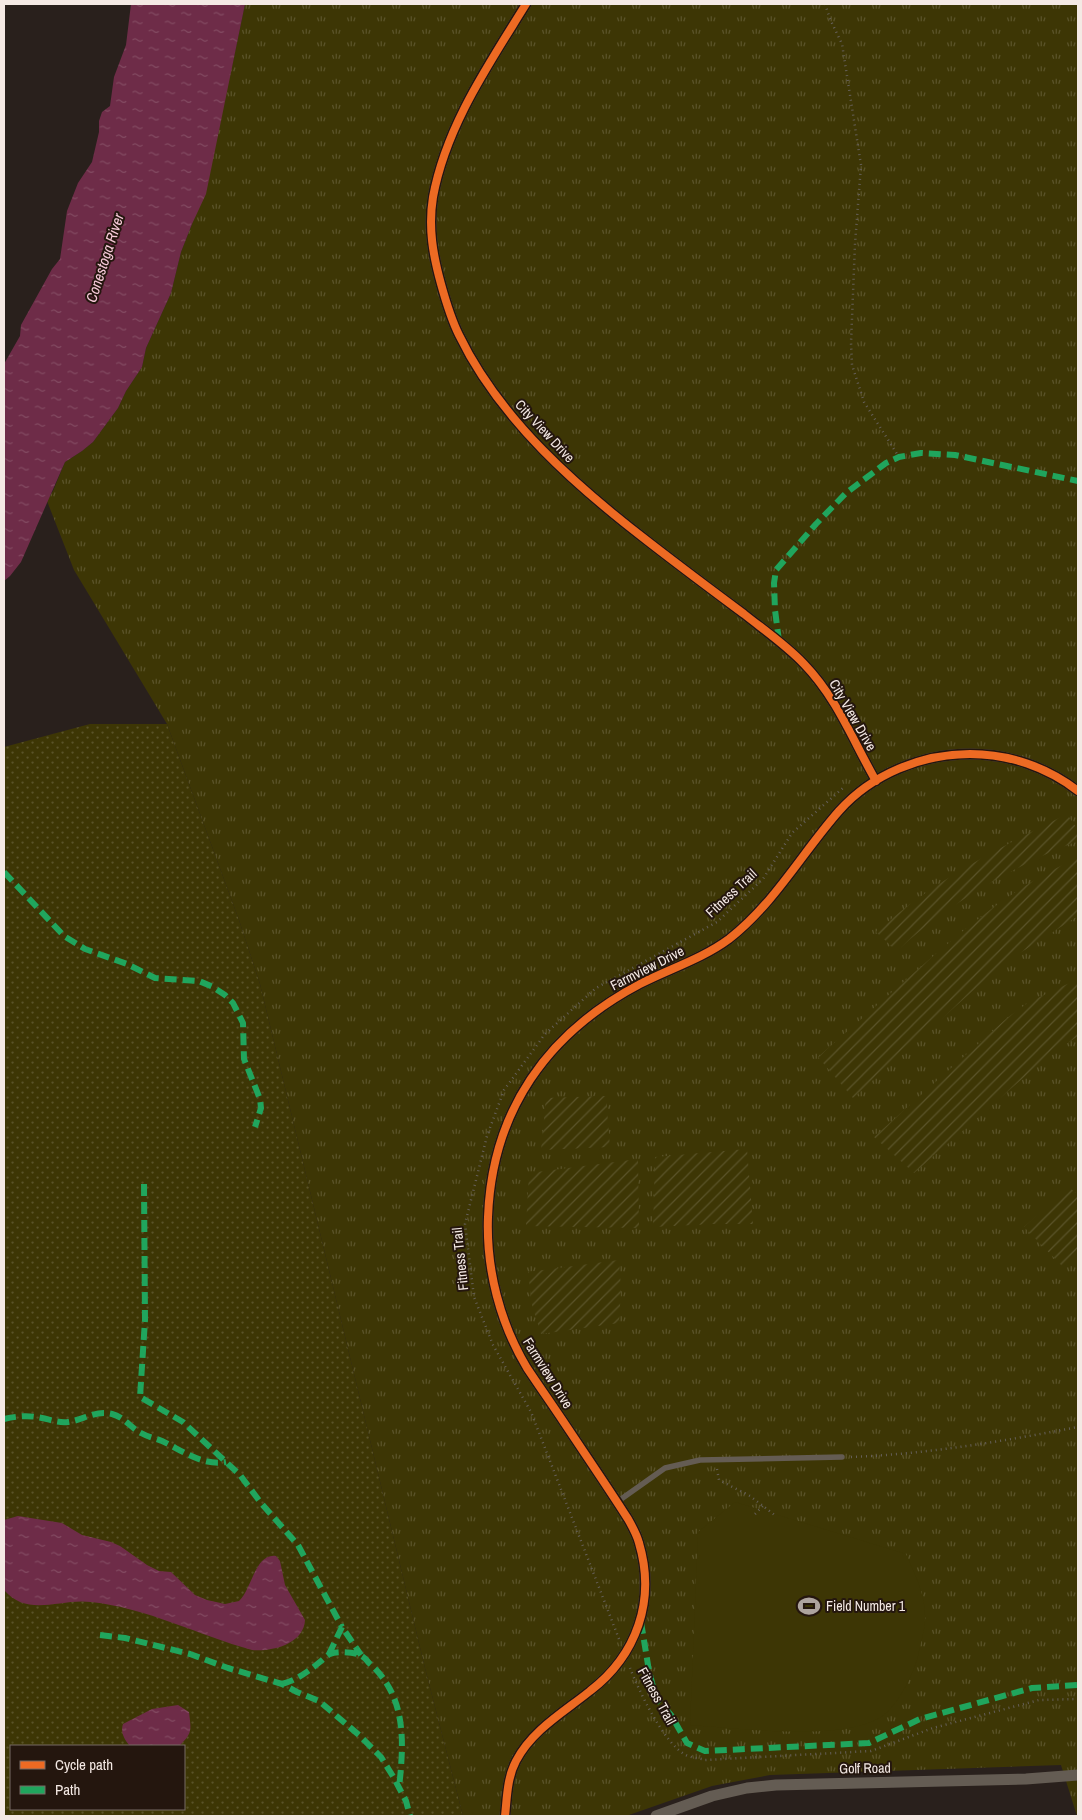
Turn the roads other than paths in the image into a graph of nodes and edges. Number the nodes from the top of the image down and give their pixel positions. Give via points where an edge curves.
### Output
1 (526, 4) edge
2 (876, 781) junction
3 (1078, 791) edge
4 (842, 1457) road end
5 (617, 1502) junction
6 (1078, 1775) edge
7 (505, 1816) edge
8 (656, 1816) edge

1 - 2 street, City View Drive via 485,71 455,129 433,197 434,258 459,334 492,391 560,466 625,524 805,665 830,696
2 - 3 street, Farmview Drive via 924,760 952,754 975,754 1036,766
2 - 5 street, Farmview Drive via 841,808 758,913 727,941 607,1003 565,1036 532,1077 501,1141 490,1192 488,1234 500,1309 527,1367
4 - 5 lane via 700,1460 664,1468
5 - 7 street, Farmview Drive via 639,1541 645,1572 646,1595 636,1632 625,1655 600,1683 554,1717 528,1742 510,1775
6 - 8 street, Golf Road via 776,1785 712,1796

